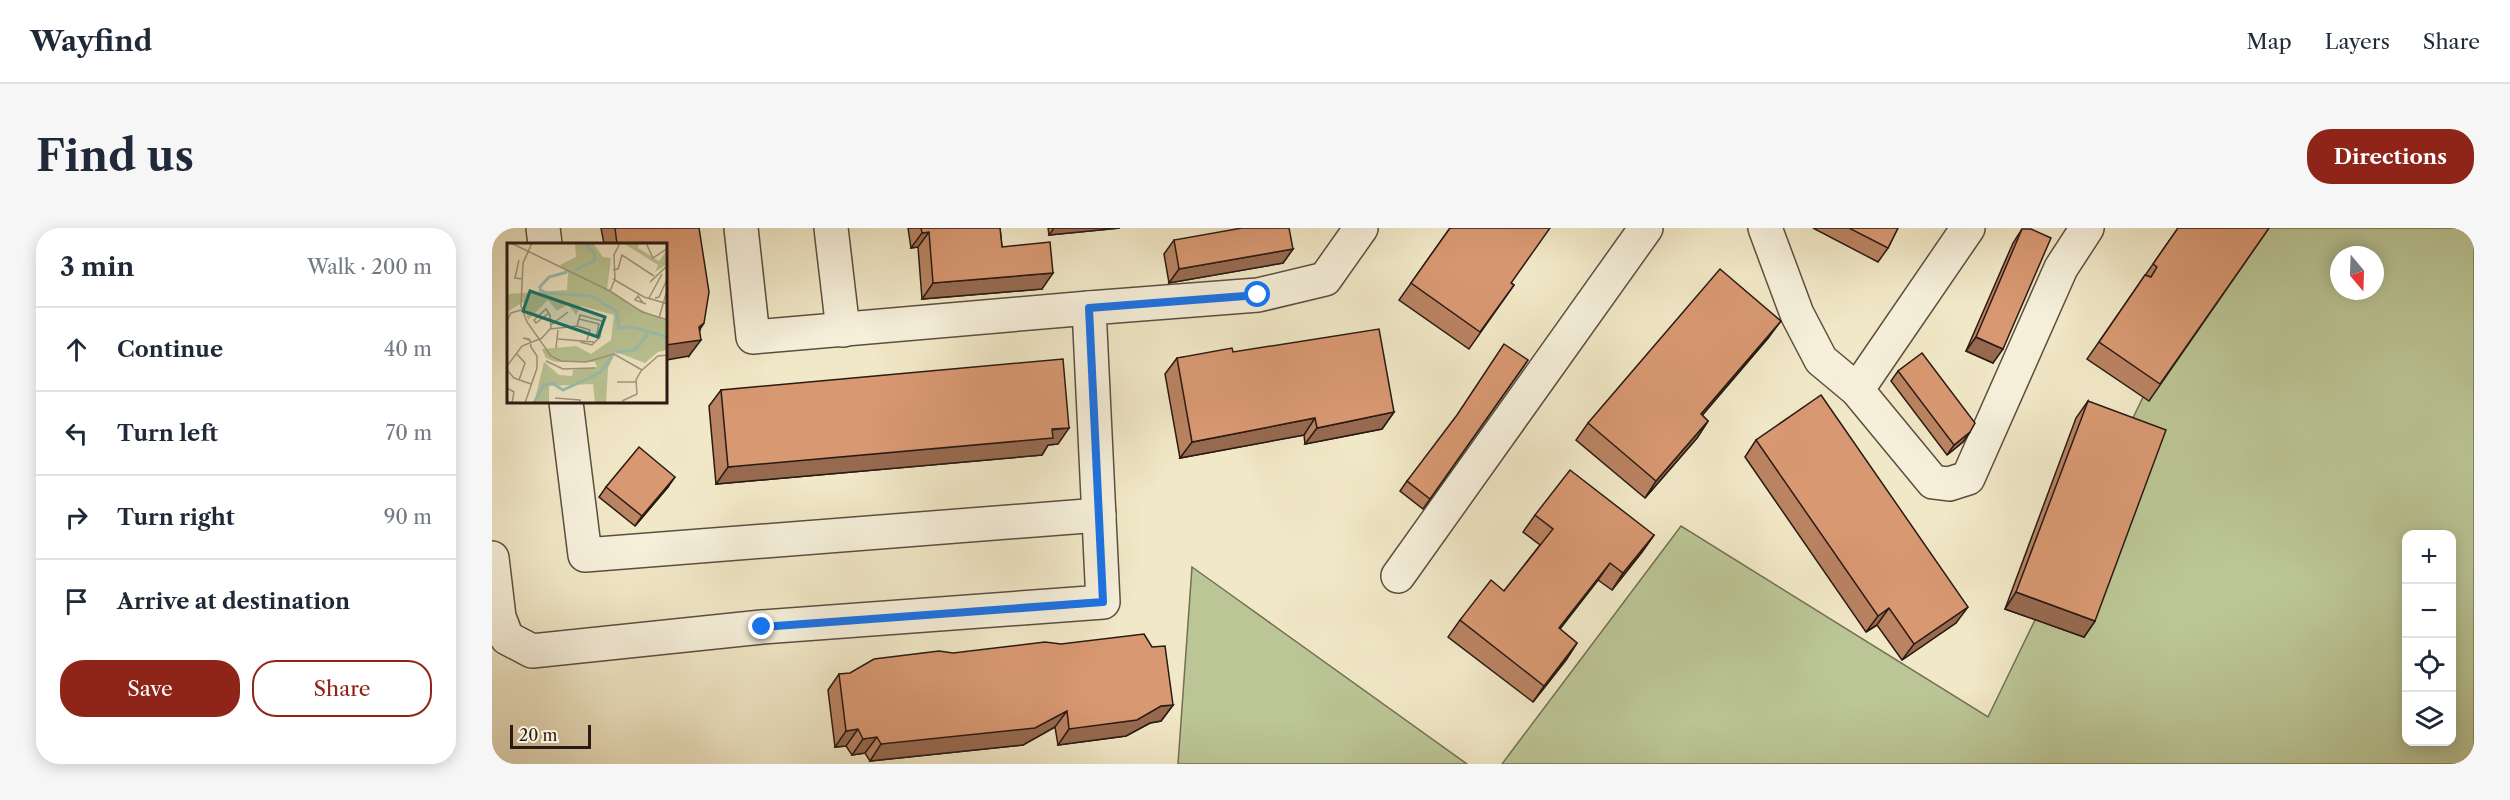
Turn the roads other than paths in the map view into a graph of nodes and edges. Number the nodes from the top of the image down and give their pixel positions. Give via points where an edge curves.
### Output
1 (543, 228) edge
2 (741, 228) edge
3 (831, 228) edge
4 (1361, 228) edge
5 (1646, 228) edge
6 (1765, 228) edge
7 (1968, 228) edge
8 (2087, 228) edge
9 (545, 243) edge
10 (1089, 308) junction
11 (843, 330) junction
12 (1857, 390) junction
13 (566, 404) edge
14 (1099, 514) junction
15 (492, 558) edge
16 (1398, 576) dead end

1 - 9 lane
2 - 11 lane via 753,338
3 - 11 lane
4 - 10 lane via 1325,279 1258,295
5 - 16 lane
6 - 12 lane via 1797,314 1821,360
7 - 12 lane
8 - 12 lane via 2061,268 1968,478 1949,484 1933,482
10 - 11 lane
10 - 14 lane
13 - 14 lane via 585,555
14 - 15 lane via 1103,602 762,627 531,651 507,638 499,618

